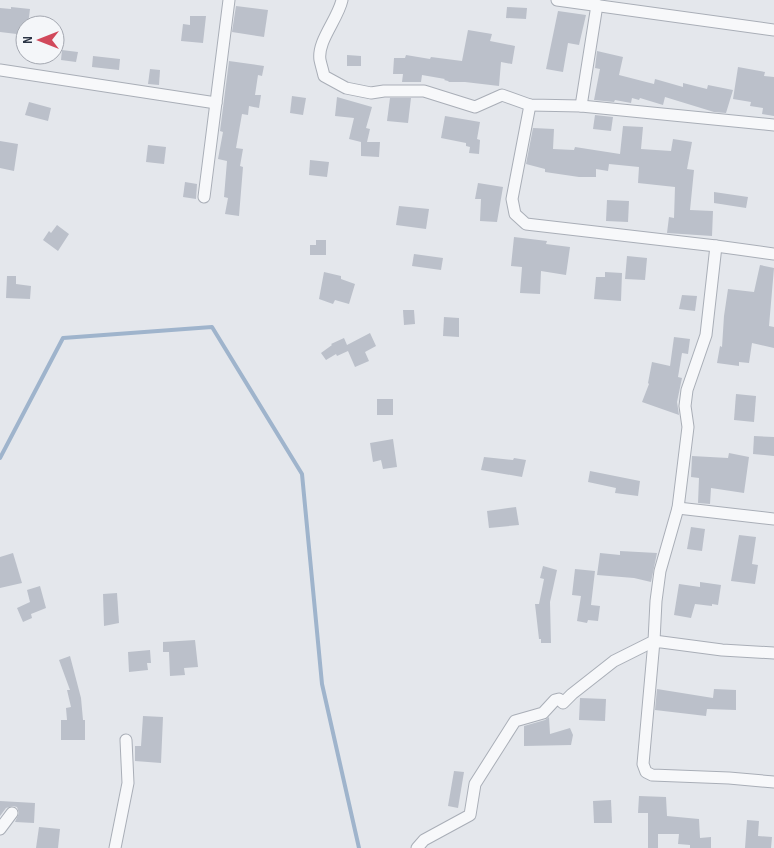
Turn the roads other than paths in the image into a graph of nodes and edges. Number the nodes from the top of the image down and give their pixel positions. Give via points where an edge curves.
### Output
1 (229, 0) edge
2 (342, 0) edge
3 (557, 0) edge
4 (597, 5) junction
5 (774, 30) edge
6 (0, 70) edge
7 (216, 103) junction
8 (530, 106) junction
9 (581, 106) junction
10 (774, 125) edge
11 (204, 197) dead end
12 (716, 246) junction
13 (774, 254) edge
14 (678, 508) junction
15 (774, 519) edge
16 (654, 641) junction
17 (774, 653) edge
18 (126, 740) dead end
19 (774, 782) edge
20 (12, 813) dead end
21 (0, 829) edge
22 (115, 848) edge
23 (417, 848) edge

1 - 7 street
2 - 8 street via 323,42 320,58 324,76 346,88 371,93 424,91 475,107 502,95
3 - 4 street
4 - 5 street
4 - 9 street
6 - 7 street
7 - 11 street
8 - 9 street
8 - 12 street via 512,199 515,214 526,224
9 - 10 street
12 - 13 street
12 - 14 street via 706,334 687,390 688,426
14 - 15 street
14 - 16 street via 660,570
16 - 17 street
16 - 19 street via 643,764 646,772 652,775
16 - 23 street via 614,661 563,704 559,699 555,700 543,713 515,721 475,784 470,815 424,840
18 - 22 street via 128,782
20 - 21 street

